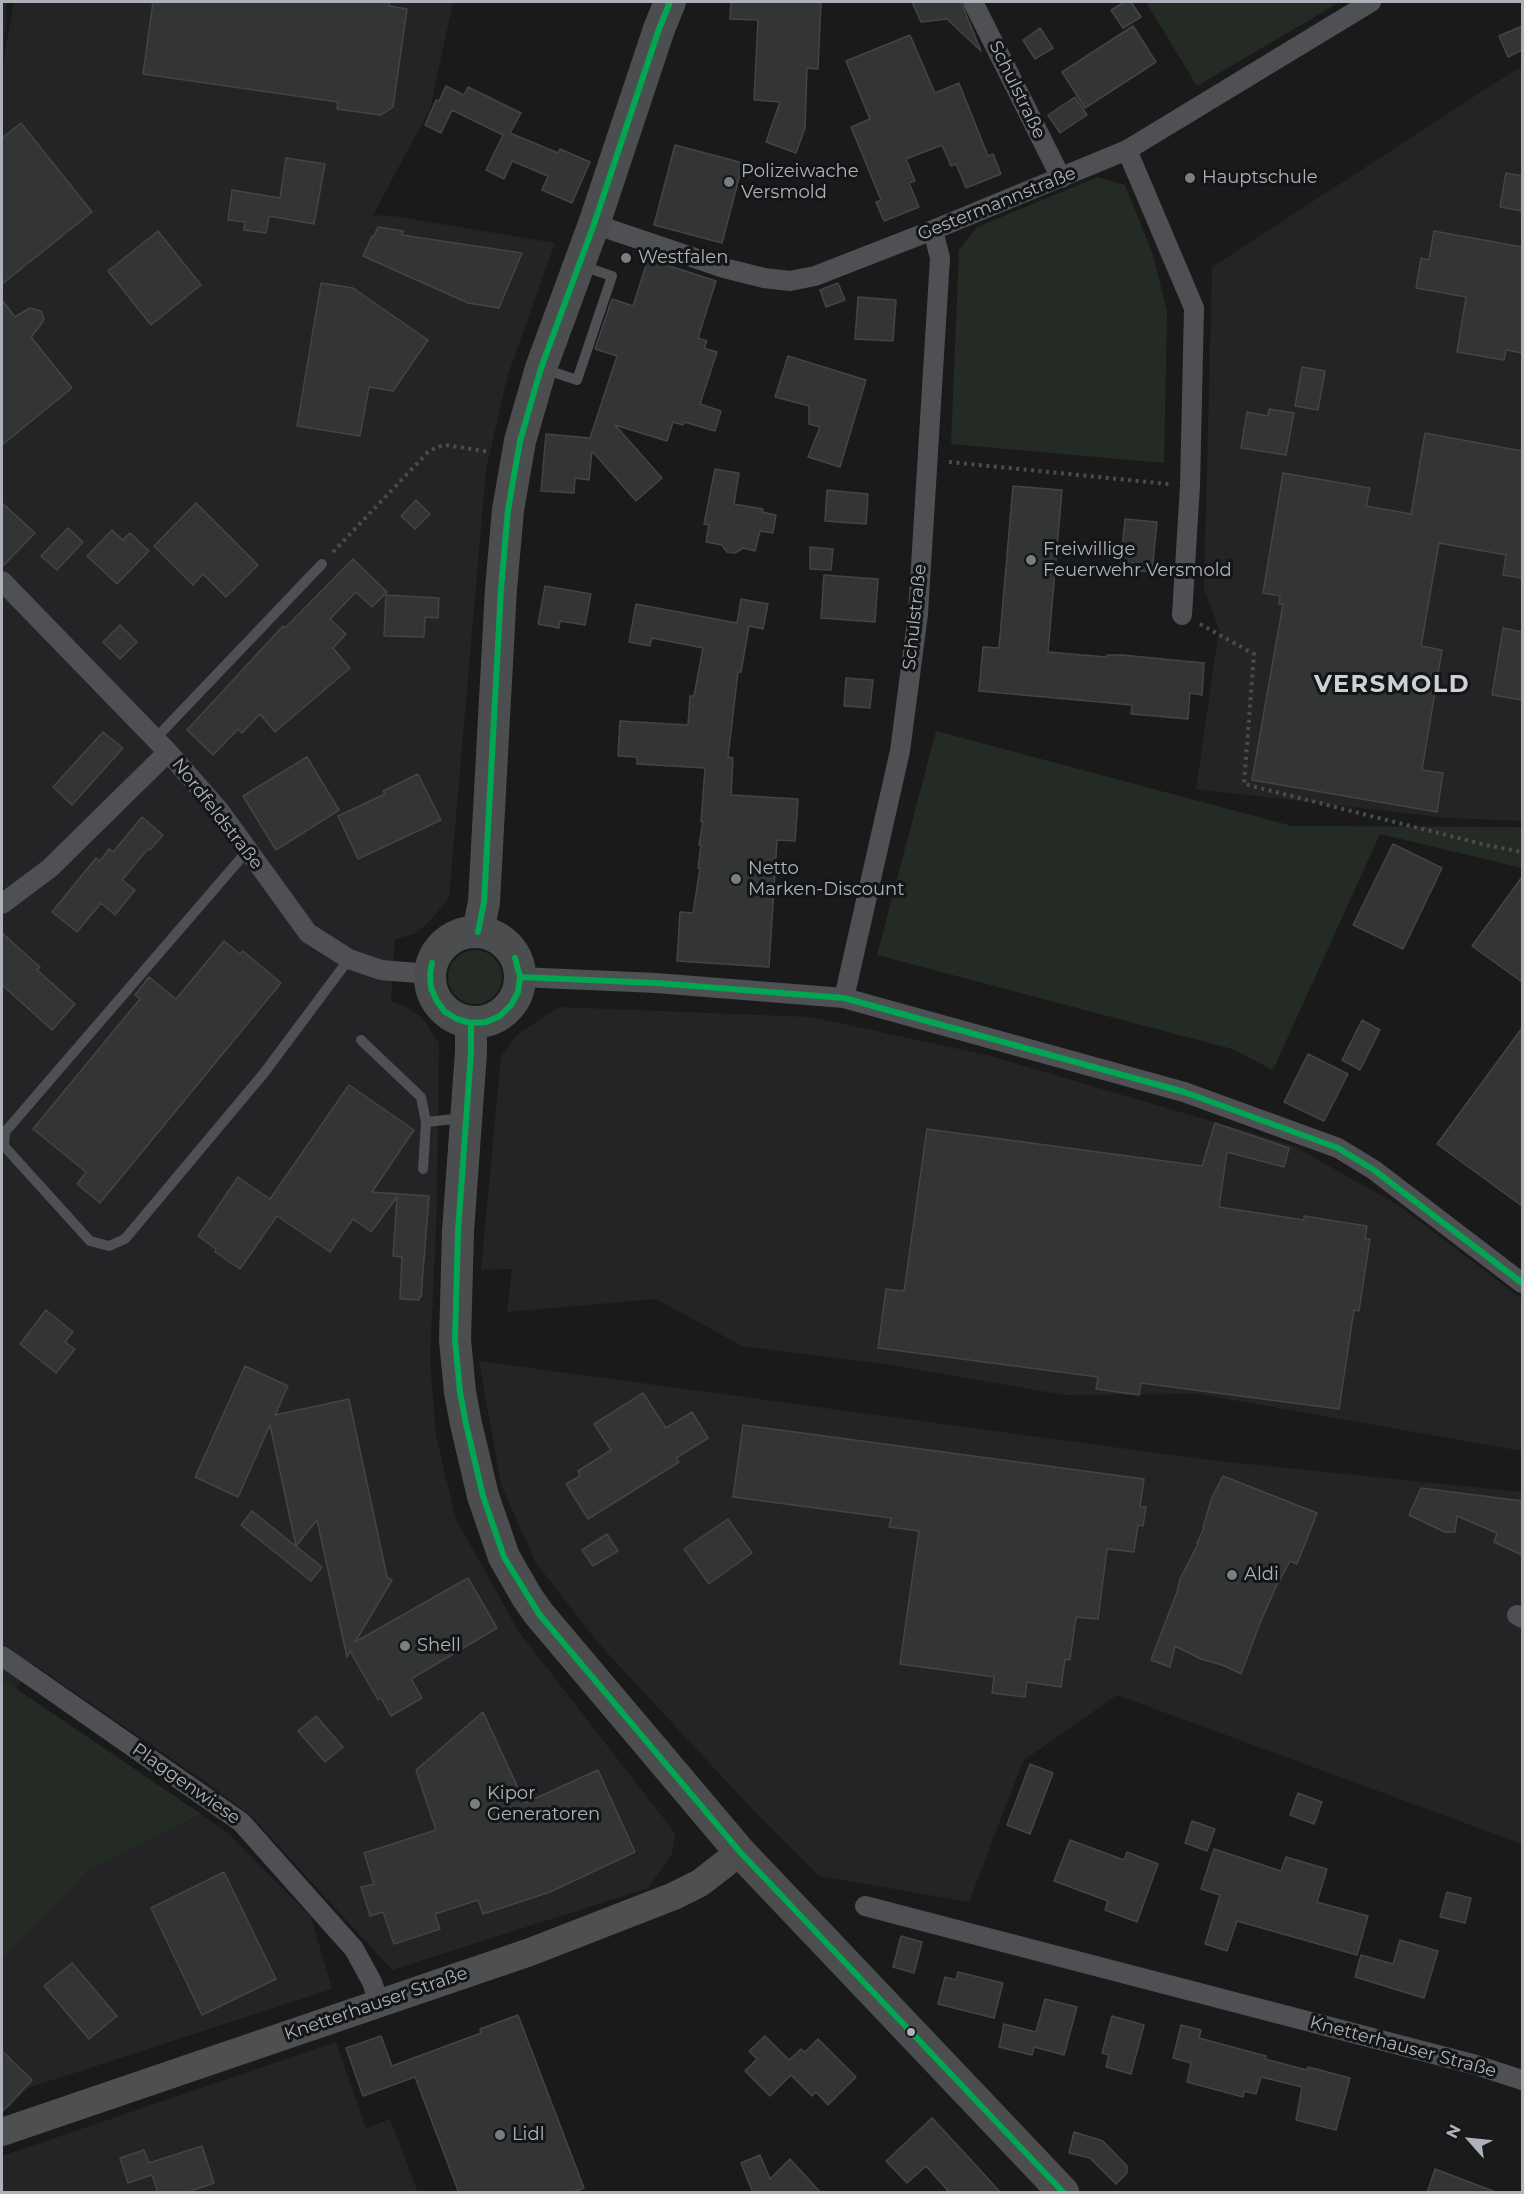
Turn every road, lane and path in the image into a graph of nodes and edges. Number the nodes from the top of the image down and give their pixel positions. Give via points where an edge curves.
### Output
1 (670, 2) edge
2 (973, 2) edge
3 (1371, 2) edge
4 (1127, 150) junction
5 (1061, 178) junction
6 (594, 224) junction
7 (933, 230) junction
8 (517, 458) junction
9 (927, 460) junction
10 (1190, 486) junction
11 (322, 564) joint
12 (2, 581) edge
13 (1182, 615) joint
14 (161, 745) junction
15 (248, 850) junction
16 (1522, 852) edge
17 (2, 904) edge
18 (478, 932) junction
19 (349, 959) junction
20 (430, 974) junction
21 (520, 977) junction
22 (844, 998) junction
23 (471, 1023) junction
24 (361, 1040) dead end
25 (467, 1117) junction
26 (426, 1122) junction
27 (423, 1169) dead end
28 (1522, 1283) edge
29 (2, 1656) edge
30 (740, 1852) junction
31 (865, 1906) dead end
32 (379, 2003) junction
33 (1522, 2079) edge
34 (2, 2132) edge
35 (1063, 2193) edge

1 - 6 main road
2 - 5 street, Schulstraße
3 - 4 street, Gestermannstraße
4 - 5 street, Gestermannstraße
4 - 10 street via 1194,308
5 - 7 street, Gestermannstraße
6 - 7 street, Gestermannstraße via 724,268 790,281 815,276
6 - 8 main road via 541,368
7 - 9 street, Schulstraße via 940,258
8 - 11 path via 456,446 437,447
8 - 18 main road via 501,589 484,902
9 - 10 path
9 - 22 street, Schulstraße via 918,614 900,751
10 - 13 street
11 - 14 lane
12 - 14 street, Nordfeldstraße
13 - 16 path via 1254,654 1244,784
14 - 15 street, Nordfeldstraße via 219,810
14 - 17 street via 50,868
15 - 19 street, Nordfeldstraße via 308,933
15 - 19 lane via 5,1132 4,1146 90,1241 109,1246 124,1239 264,1073
18 - 20 main road via 445,943
18 - 21 main road via 503,942 518,963
19 - 20 street, Nordfeldstraße via 381,970
20 - 23 main road via 431,988 441,1006 457,1019
21 - 22 street
21 - 23 main road via 518,992 500,1016
22 - 28 street via 1184,1092 1338,1148 1374,1170
23 - 25 main road
24 - 26 lane via 421,1097
25 - 26 lane
25 - 30 main road via 458,1231 455,1349 466,1424 494,1533 517,1581 539,1614
26 - 27 lane
29 - 32 street, Plaggenwiese via 241,1822 354,1949
30 - 32 street, Knetterhauser Straße via 700,1883 674,1896 530,1952
30 - 35 main road
31 - 33 street, Knetterhauser Straße
32 - 34 street, Knetterhauser Straße

